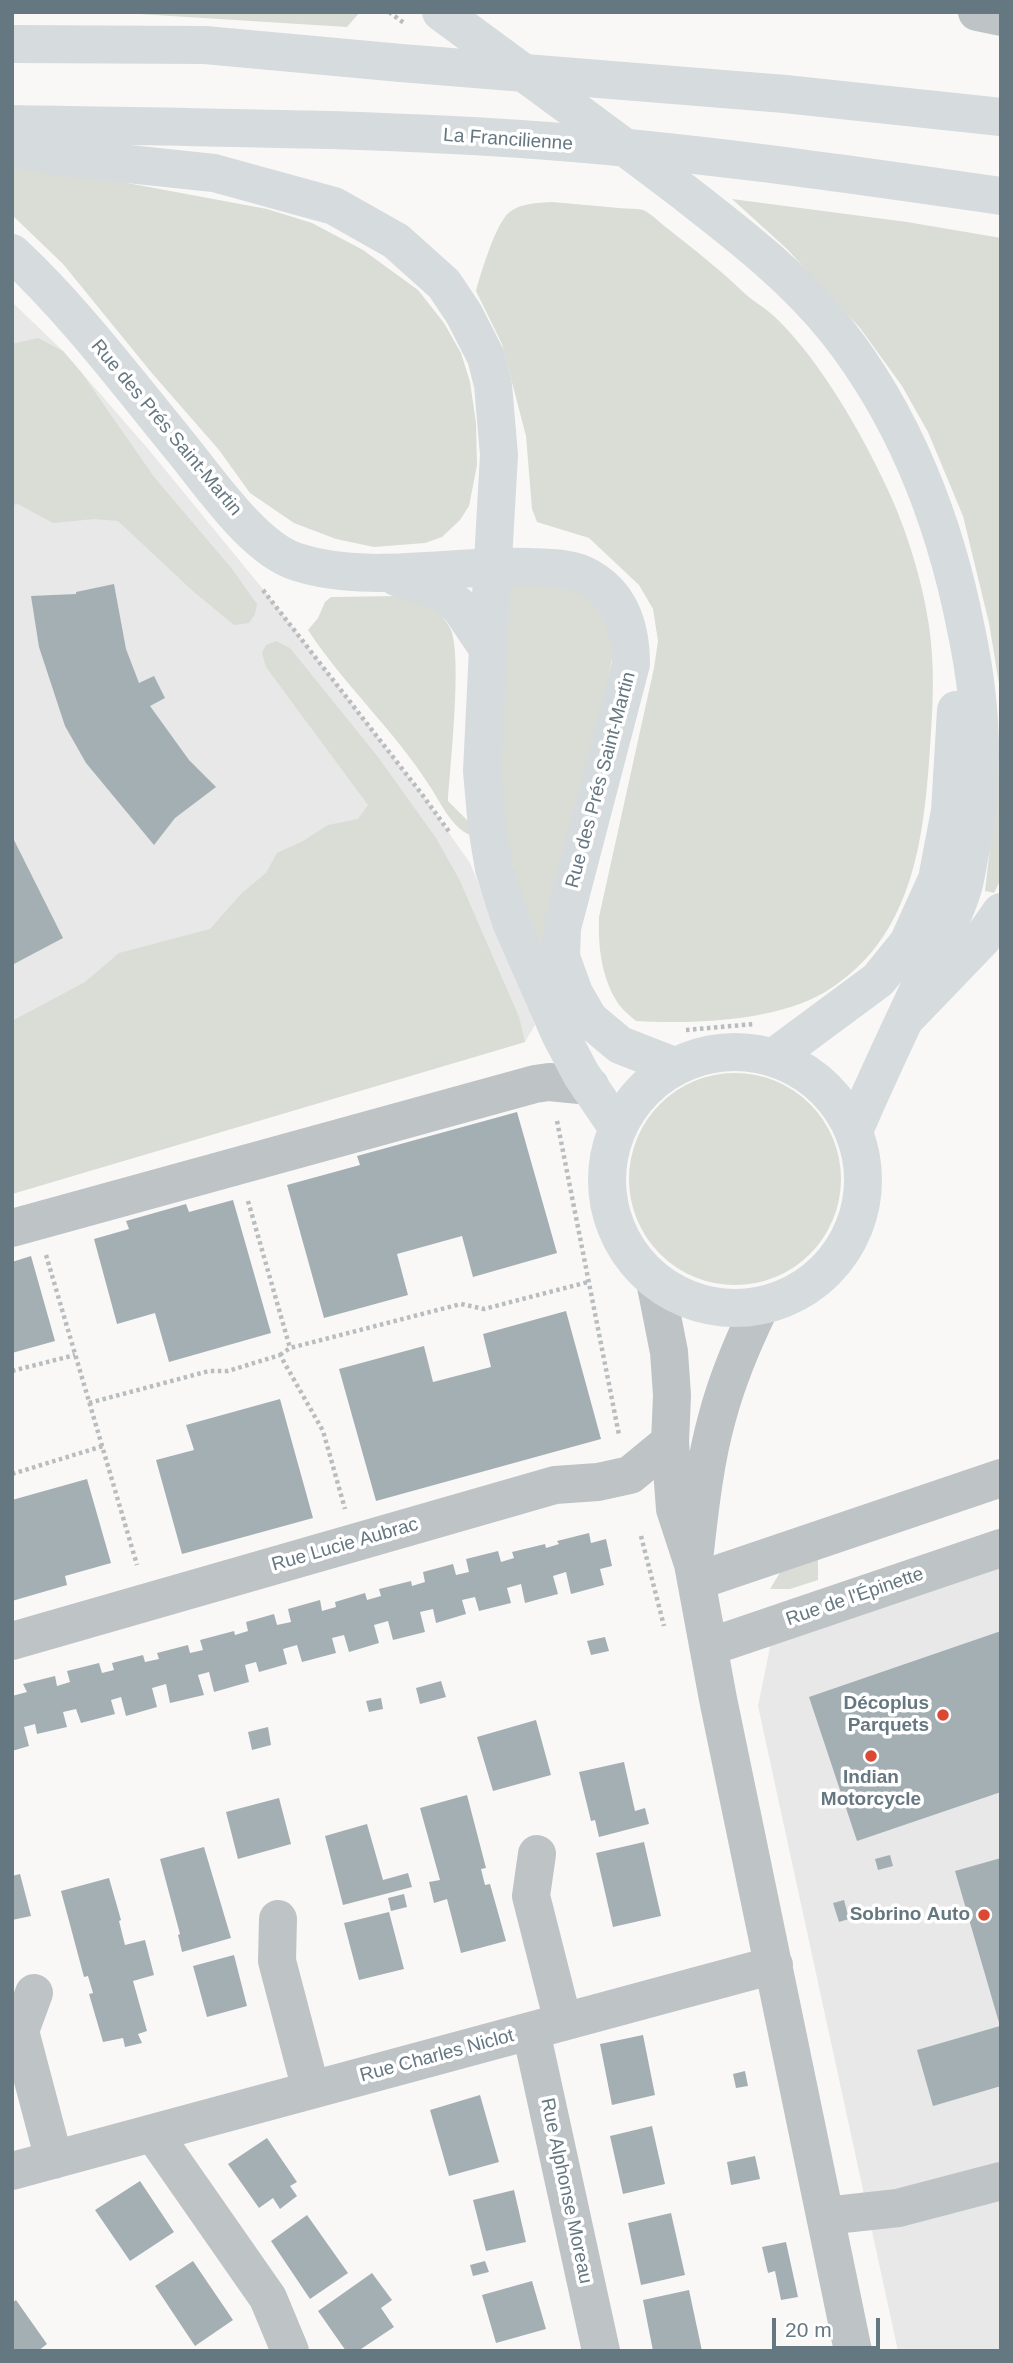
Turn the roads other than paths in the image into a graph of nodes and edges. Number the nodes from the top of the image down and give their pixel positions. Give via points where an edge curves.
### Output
1 (441, 12) edge
2 (977, 12) edge
3 (1001, 17) edge
4 (12, 31) edge
5 (12, 44) edge
6 (205, 45) junction
7 (1001, 117) edge
8 (12, 124) edge
9 (12, 148) edge
10 (1001, 196) edge
11 (12, 253) edge
12 (492, 566) junction
13 (380, 572) junction
14 (962, 606) junction
15 (488, 649) junction
16 (1001, 912) edge
17 (906, 1018) junction
18 (770, 1040) junction
19 (674, 1066) junction
20 (590, 1086) junction
21 (617, 1127) junction
22 (854, 1131) junction
23 (12, 1228) edge
24 (655, 1281) junction
25 (760, 1307) junction
26 (670, 1442) junction
27 (1001, 1478) edge
28 (1001, 1548) edge
29 (695, 1572) junction
30 (12, 1641) edge
31 (709, 1647) junction
32 (537, 1854) dead end
33 (278, 1919) dead end
34 (774, 1965) junction
35 (34, 1993) dead end
36 (547, 2026) junction
37 (312, 2090) junction
38 (153, 2133) junction
39 (54, 2160) junction
40 (12, 2171) edge
41 (1001, 2180) edge
42 (825, 2216) junction
43 (290, 2351) edge
44 (601, 2351) edge
45 (853, 2351) edge

1 - 14 main road via 759,251 836,330 901,434 942,529
2 - 3 street
4 - 6 main road
5 - 6 main road
6 - 7 main road
8 - 10 main road, La Francilienne via 522,139 788,165
9 - 12 main road via 214,173 268,186 334,206 396,241 444,284 486,357 499,455
11 - 13 main road, Rue des Prés Saint-Martin via 69,311 240,519 276,554 313,567
12 - 13 main road, Rue des Prés Saint-Martin
12 - 15 main road
12 - 19 main road, Rue des Prés Saint-Martin via 561,568 589,577 611,594 625,620 631,664 562,928 561,957 589,1019 620,1045
13 - 15 main road, Rue des Prés Saint-Martin via 441,592 459,606
14 - 17 main road via 981,722 976,826 962,892
14 - 18 main road via 950,811 937,880 908,943 878,980
15 - 20 main road via 482,771 494,869 545,1002
16 - 17 main road via 982,939
17 - 22 main road
18 - 19 main road via 749,1052 723,1051
18 - 22 main road via 836,1101
19 - 21 main road via 644,1089
20 - 21 main road
20 - 23 street via 535,1084
21 - 24 main road via 608,1160 607,1194 615,1227 631,1256
22 - 25 main road via 863,1195 855,1226 820,1277 794,1294
24 - 25 main road via 707,1306
24 - 26 street via 668,1352
25 - 29 street via 717,1418 700,1507
26 - 29 street via 675,1509
26 - 30 street, Rue Lucie Aubrac via 630,1475 546,1487
27 - 29 street
28 - 31 street, Rue de l'Épinette
29 - 31 street
31 - 34 street
32 - 36 street via 531,1896
33 - 37 street via 277,1961
34 - 36 street, Rue Charles Niclot
34 - 42 street
35 - 39 street via 20,2031
36 - 37 street, Rue Charles Niclot
36 - 44 street, Rue Alphonse Moreau
37 - 38 street, Rue Charles Niclot
38 - 39 street, Rue Charles Niclot
38 - 43 street via 268,2298
39 - 40 street, Rue Charles Niclot
41 - 42 street via 898,2208
42 - 45 street

